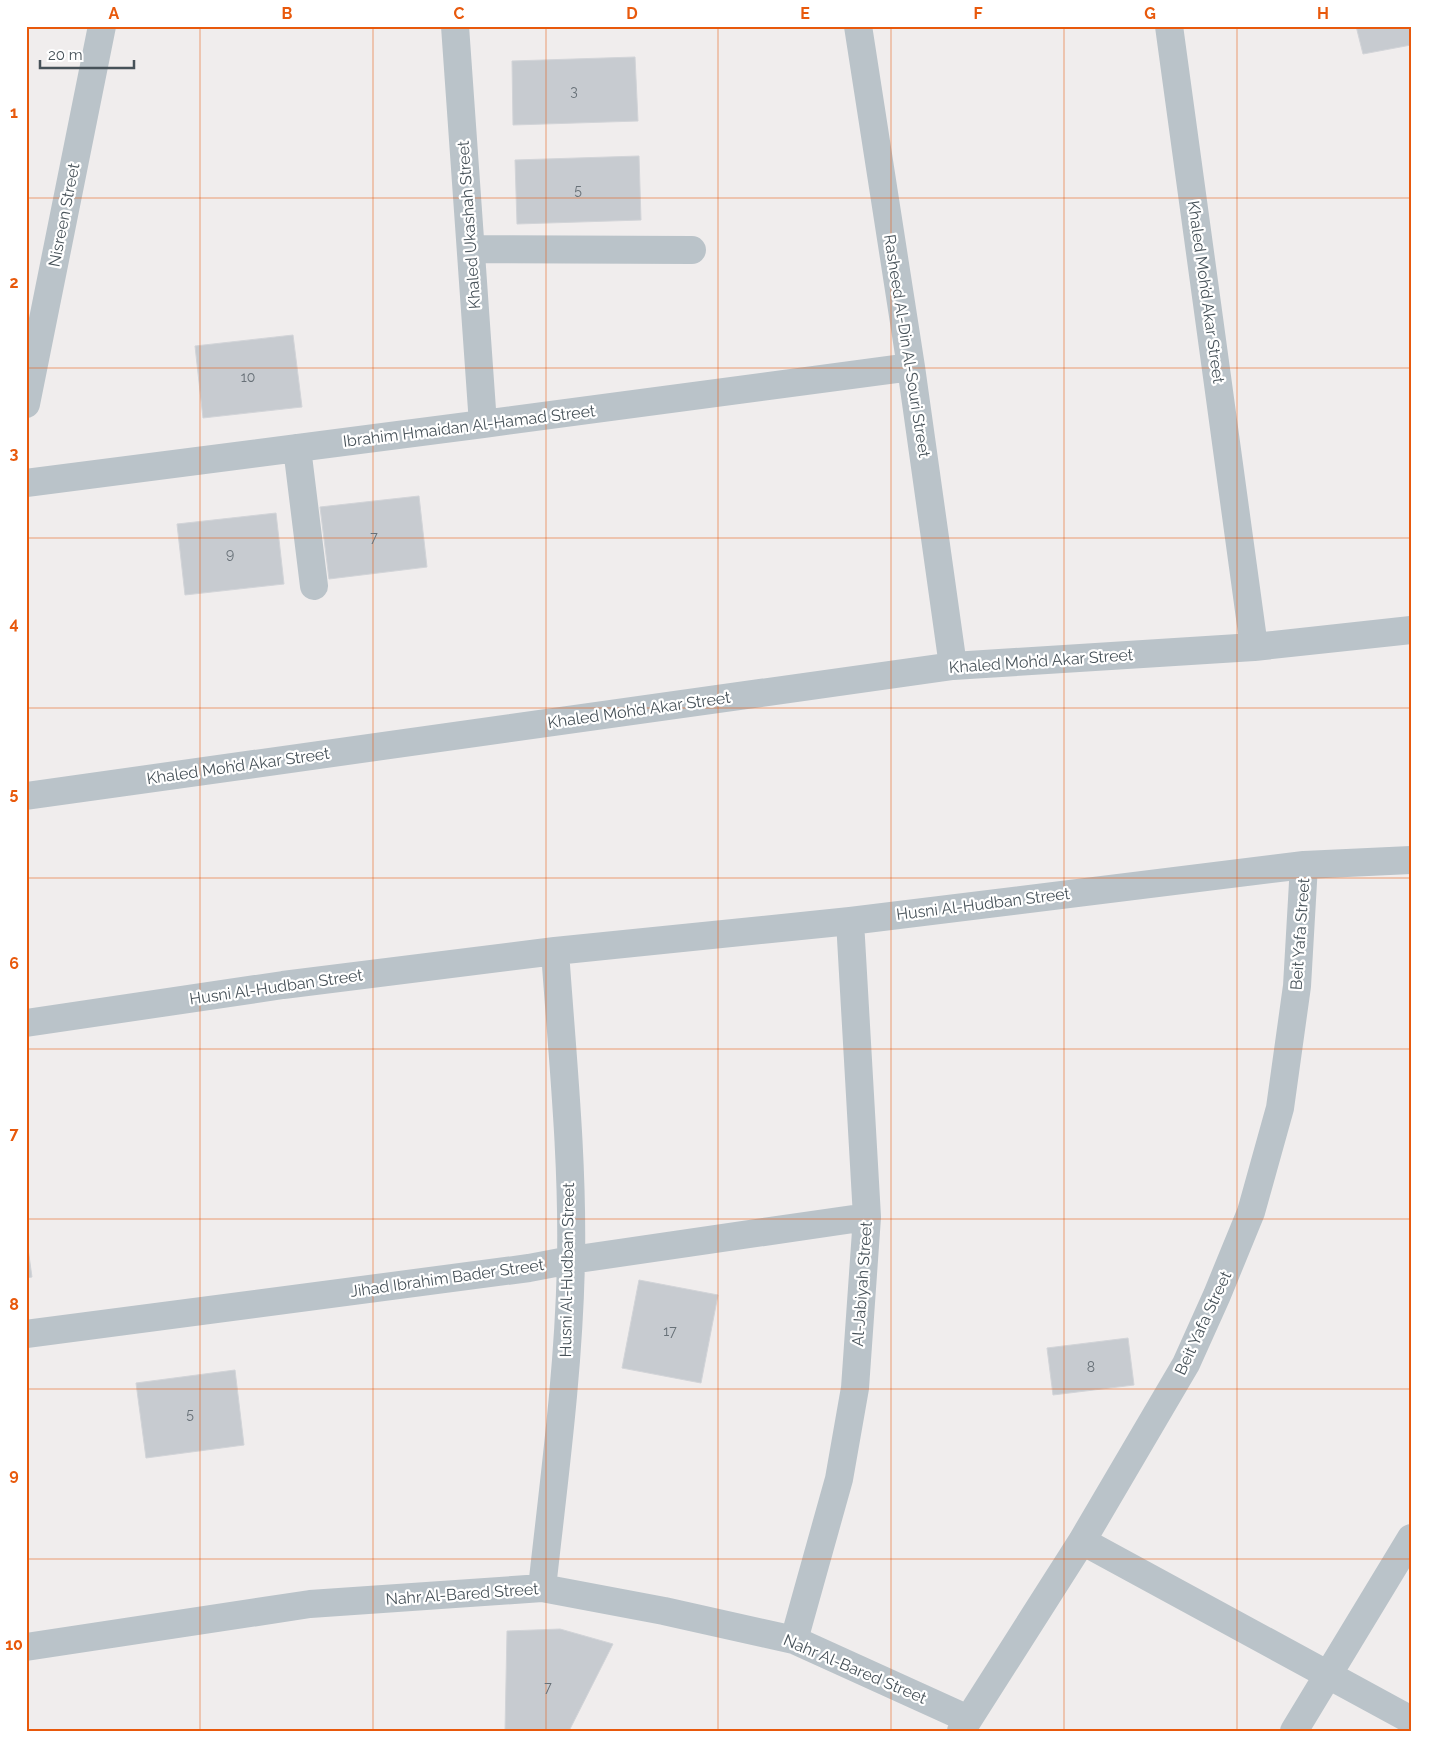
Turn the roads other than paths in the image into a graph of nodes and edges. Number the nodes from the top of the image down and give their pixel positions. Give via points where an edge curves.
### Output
1 (102, 26) edge
2 (455, 26) edge
3 (858, 26) edge
4 (1169, 26) edge
5 (471, 249) junction
6 (692, 250) dead end
7 (911, 367) junction
8 (26, 404) edge
9 (483, 424) junction
10 (297, 448) junction
11 (26, 483) edge
12 (314, 586) dead end
13 (1411, 630) edge
14 (1254, 647) junction
15 (953, 666) junction
16 (26, 796) edge
17 (1411, 860) edge
18 (1304, 865) junction
19 (850, 921) junction
20 (555, 951) junction
21 (26, 1023) edge
22 (866, 1217) junction
23 (571, 1260) junction
24 (26, 1334) edge
25 (1411, 1538) edge
26 (1082, 1541) junction
27 (542, 1588) junction
28 (794, 1640) junction
29 (26, 1646) edge
30 (1326, 1675) junction
31 (1411, 1720) edge
32 (965, 1725) edge
33 (1294, 1731) edge

1 - 8 street, Nisreen Street
2 - 5 street, Khaled Ukashah Street
3 - 7 street, Rasheed Al-Din Al-Souri Street
4 - 14 street, Khaled Moh’d Akar Street
5 - 6 street
5 - 9 street, Khaled Ukashah Street
7 - 9 street, Ibrahim Hmaidan Al-Hamad Street
7 - 15 street, Rasheed Al-Din Al-Souri Street
9 - 10 street, Ibrahim Hmaidan Al-Hamad Street
10 - 11 street, Ibrahim Hmaidan Al-Hamad Street
10 - 12 street
13 - 14 street, Khaled Moh’d Akar Street
14 - 15 street, Khaled Moh’d Akar Street
15 - 16 street, Khaled Moh’d Akar Street
17 - 18 street, Husni Al-Hudban Street
18 - 19 street, Husni Al-Hudban Street
18 - 26 street, Beit Yafa Street via 1297,986 1280,1108 1251,1212 1186,1364
19 - 20 street, Husni Al-Hudban Street
19 - 22 street, Al-Jabiyah Street
20 - 21 street, Husni Al-Hudban Street via 283,985
20 - 23 street, Husni Al-Hudban Street via 569,1166
22 - 23 street, Jihad Ibrahim Bader Street
22 - 28 street, Al-Jabiyah Street via 855,1388 839,1479
23 - 24 street, Jihad Ibrahim Bader Street
23 - 27 street, Husni Al-Hudban Street via 563,1393
25 - 30 street
26 - 30 street
26 - 32 street, Beit Yafa Street
27 - 28 street, Nahr Al-Bared Street
27 - 29 street, Nahr Al-Bared Street via 310,1604
28 - 32 street, Nahr Al-Bared Street
30 - 31 street
30 - 33 street

